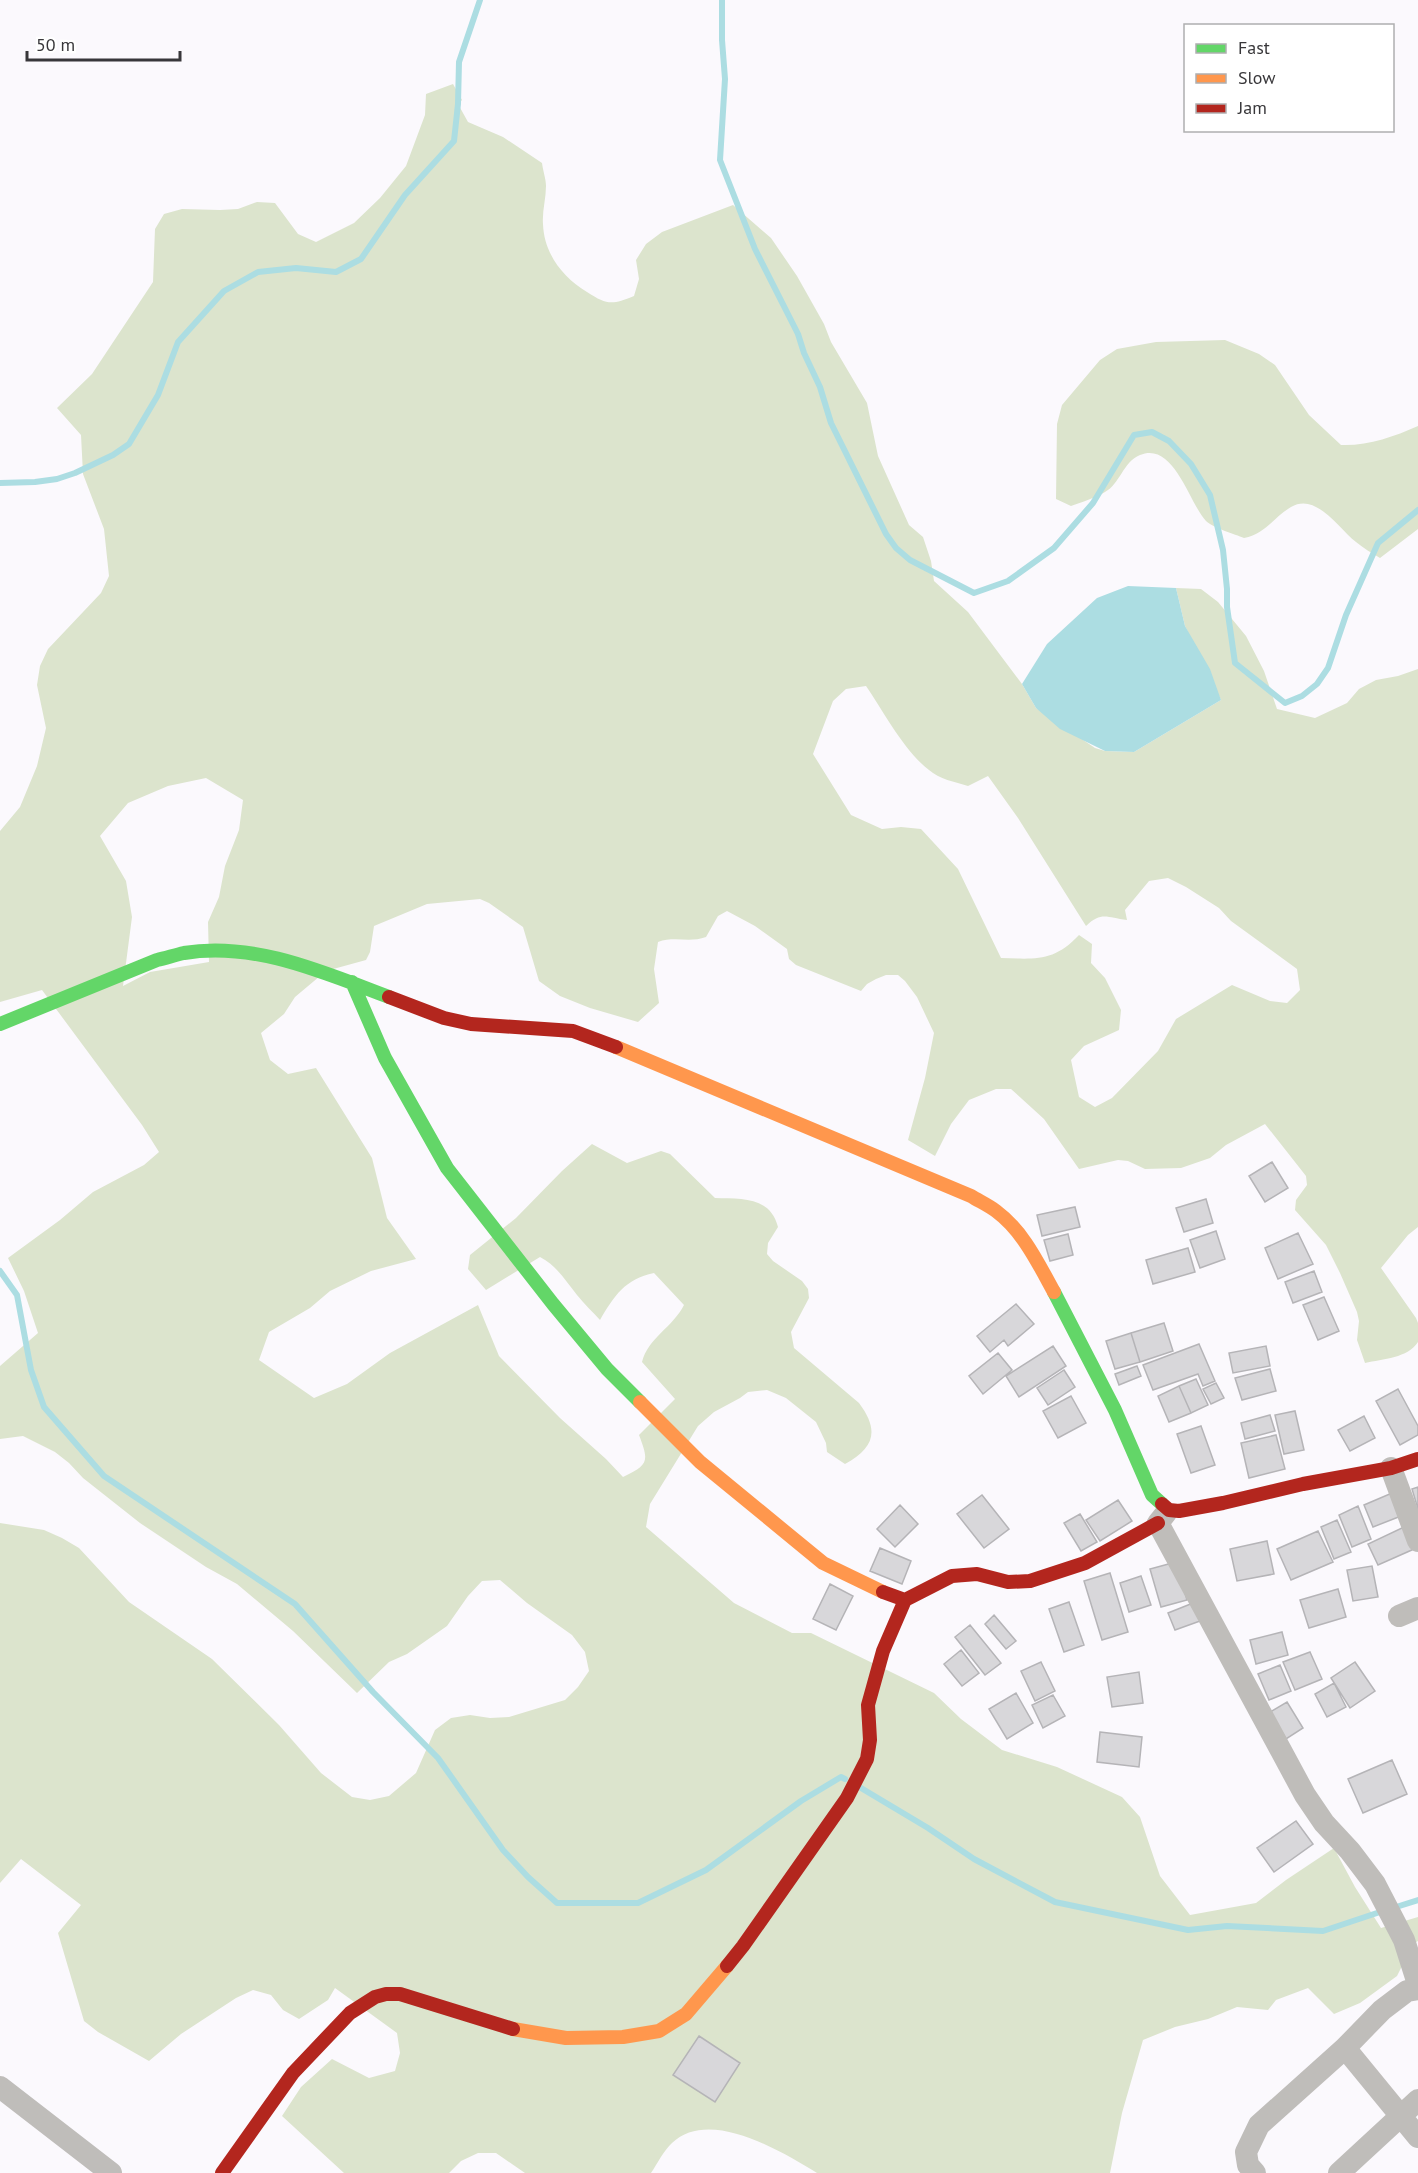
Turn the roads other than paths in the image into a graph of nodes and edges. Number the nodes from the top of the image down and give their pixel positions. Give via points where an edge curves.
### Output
1 (352, 982) junction
2 (0, 1024) edge
3 (1418, 1459) edge
4 (1391, 1468) junction
5 (1164, 1516) junction
6 (1418, 1541) edge
7 (905, 1600) junction
8 (1418, 1984) edge
9 (1418, 1989) edge
10 (1345, 2048) junction
11 (0, 2087) edge
12 (1418, 2100) edge
13 (1401, 2116) junction
14 (1418, 2137) edge
15 (111, 2173) edge
16 (222, 2173) edge
17 (1255, 2173) edge
18 (1339, 2173) edge

1 - 2 street via 268,957 214,951 183,953
1 - 5 street via 444,1018 471,1024 573,1032 593,1038 971,1196 996,1211 1031,1251 1076,1332
1 - 7 street via 385,1058 447,1168 607,1369 700,1462 824,1563 858,1582
3 - 4 street
4 - 5 street
4 - 6 street
5 - 7 street via 1085,1563 1030,1581 1008,1582 977,1574 952,1576
5 - 8 street via 1305,1795 1375,1884 1404,1940
7 - 16 street via 883,1651 868,1705 867,1759 847,1798 726,1967 686,2014 659,2031 623,2037 566,2038 517,2030 400,1994 375,1997 350,2013 293,2073
9 - 10 street via 1407,1991 1382,2010
10 - 13 street
10 - 17 street via 1259,2125 1246,2152 1248,2165
11 - 15 street
12 - 13 street
13 - 14 street
13 - 18 street

